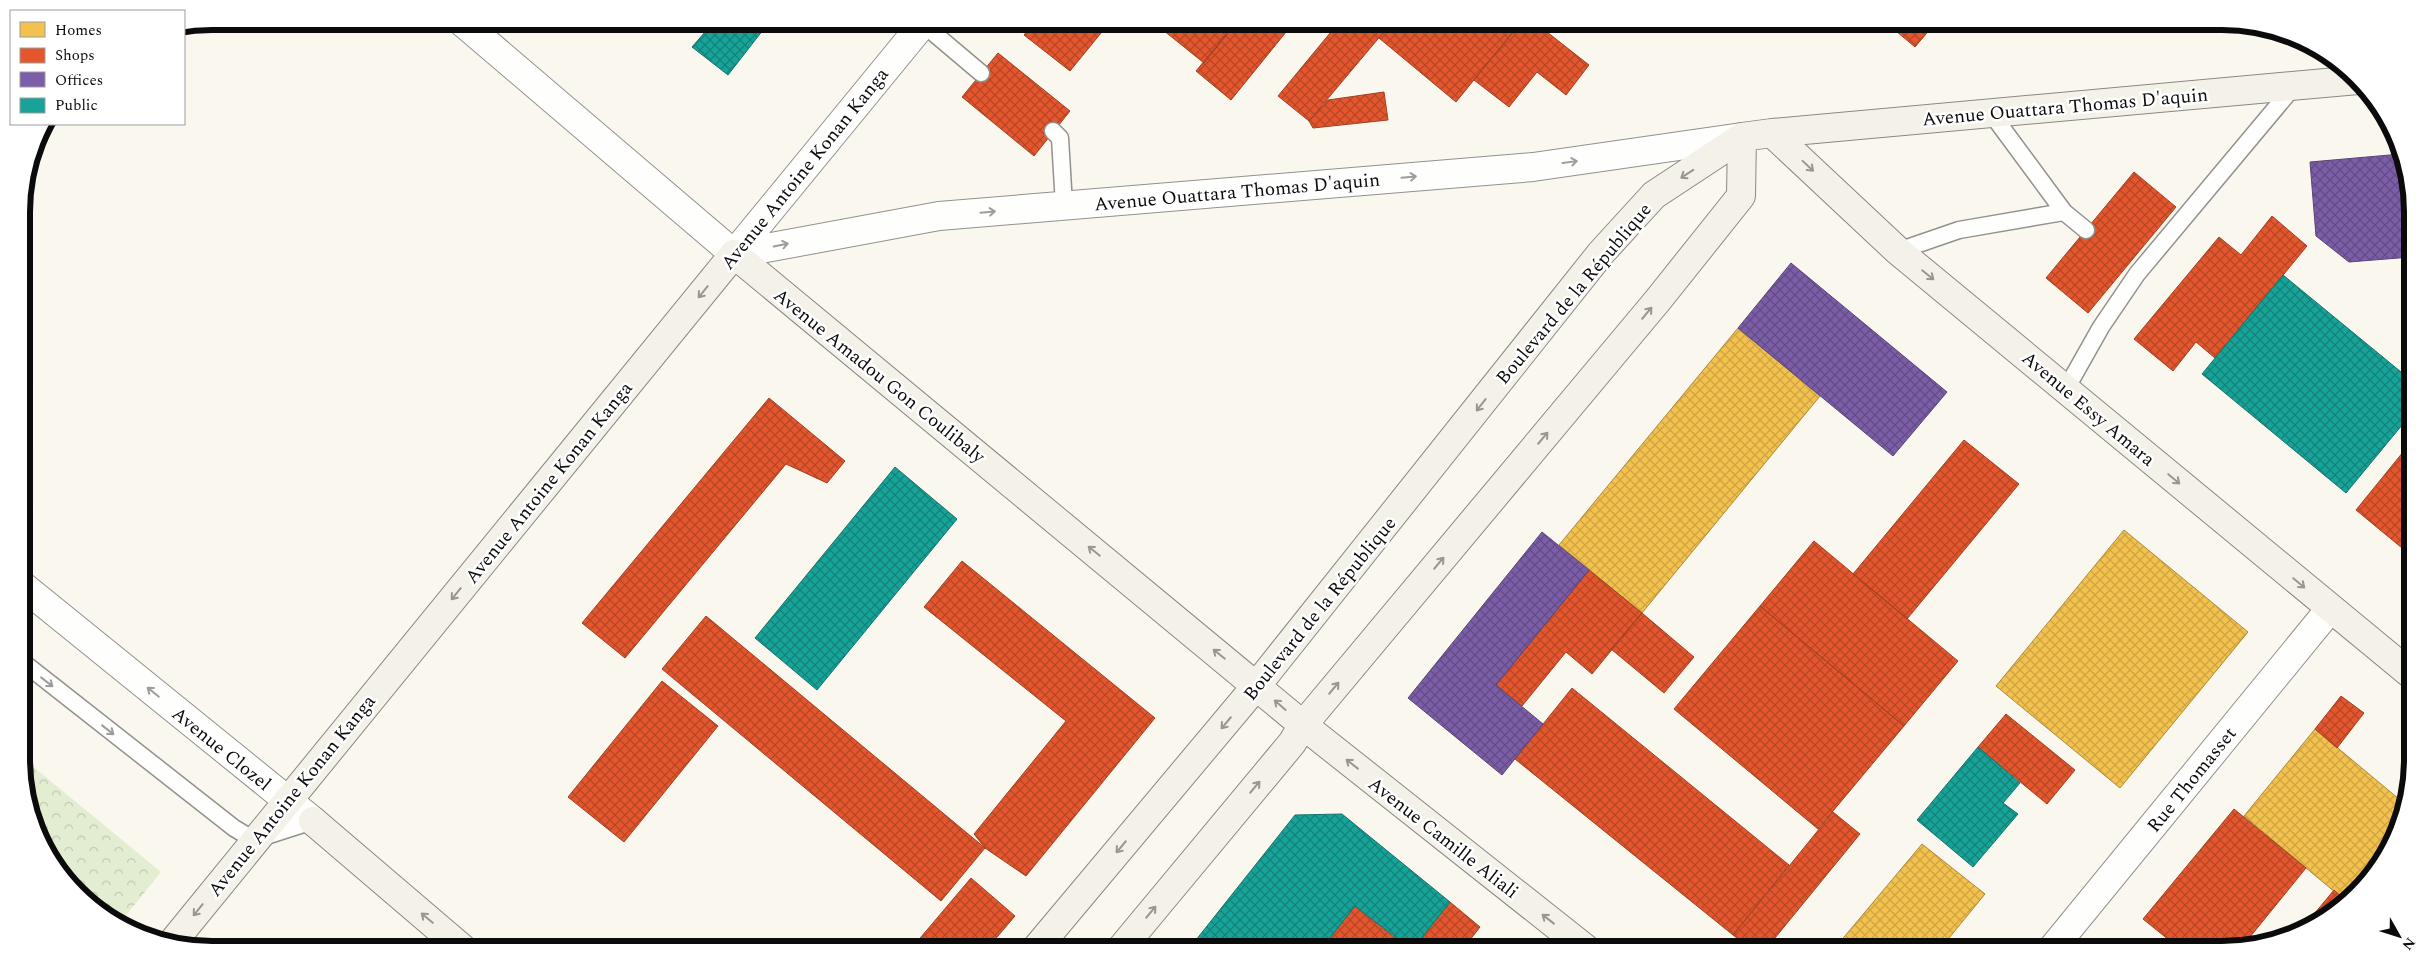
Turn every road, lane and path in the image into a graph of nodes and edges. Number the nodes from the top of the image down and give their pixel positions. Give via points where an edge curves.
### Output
1 (472, 30) edge
2 (917, 30) edge
3 (933, 30) edge
4 (981, 73) dead end
5 (2348, 81) edge
6 (2294, 85) junction
7 (1990, 113) junction
8 (1054, 131) dead end
9 (1772, 132) junction
10 (1742, 137) junction
11 (1064, 205) junction
12 (2064, 212) junction
13 (2086, 230) dead end
14 (1898, 251) junction
15 (734, 254) junction
16 (2066, 389) junction
17 (30, 593) edge
18 (2330, 609) junction
19 (30, 669) edge
20 (2404, 669) edge
21 (1257, 685) junction
22 (1303, 725) junction
23 (286, 800) junction
24 (313, 821) junction
25 (254, 840) junction
26 (177, 937) edge
27 (453, 941) edge
28 (1043, 941) edge
29 (1127, 941) edge
30 (1575, 941) edge
31 (2059, 941) edge

1 - 15 street, Avenue Amadou Gon Coulibaly
2 - 15 street, Avenue Antoine Konan Kanga
3 - 4 lane
5 - 6 main road, Avenue Ouattara Thomas D'aquin
6 - 7 main road, Avenue Ouattara Thomas D'aquin
6 - 16 lane via 2132,270
7 - 9 main road, Avenue Ouattara Thomas D'aquin
7 - 12 lane
8 - 11 lane via 1060,138
9 - 10 main road, Avenue Ouattara Thomas D'aquin
9 -> 14 main road, Avenue Essy Amara
11 -> 10 street, Avenue Ouattara Thomas D'aquin via 1533,168
10 -> 21 main road, Boulevard de la République via 1654,195 1601,253
22 -> 10 main road via 1741,196
15 -> 11 street, Avenue Ouattara Thomas D'aquin via 939,216
12 - 13 lane
12 - 14 lane via 1959,230
14 -> 16 main road, Avenue Essy Amara
21 -> 15 main road, Avenue Amadou Gon Coulibaly
15 -> 23 main road, Avenue Antoine Konan Kanga
16 -> 18 main road, Avenue Essy Amara
23 -> 17 street, Avenue Clozel
18 - 20 main road, Avenue Essy Amara
18 - 31 street, Rue Thomasset
19 -> 25 lane via 234,828
22 -> 21 main road, Avenue Amadou Gon Coulibaly
21 -> 28 main road, Boulevard de la République
29 -> 22 main road via 1292,743
30 -> 22 main road, Avenue Camille Aliali
23 - 24 street, Avenue Clozel
23 - 25 main road, Avenue Antoine Konan Kanga
24 - 25 lane
27 -> 24 main road, Avenue Clozel
25 -> 26 main road, Avenue Antoine Konan Kanga

